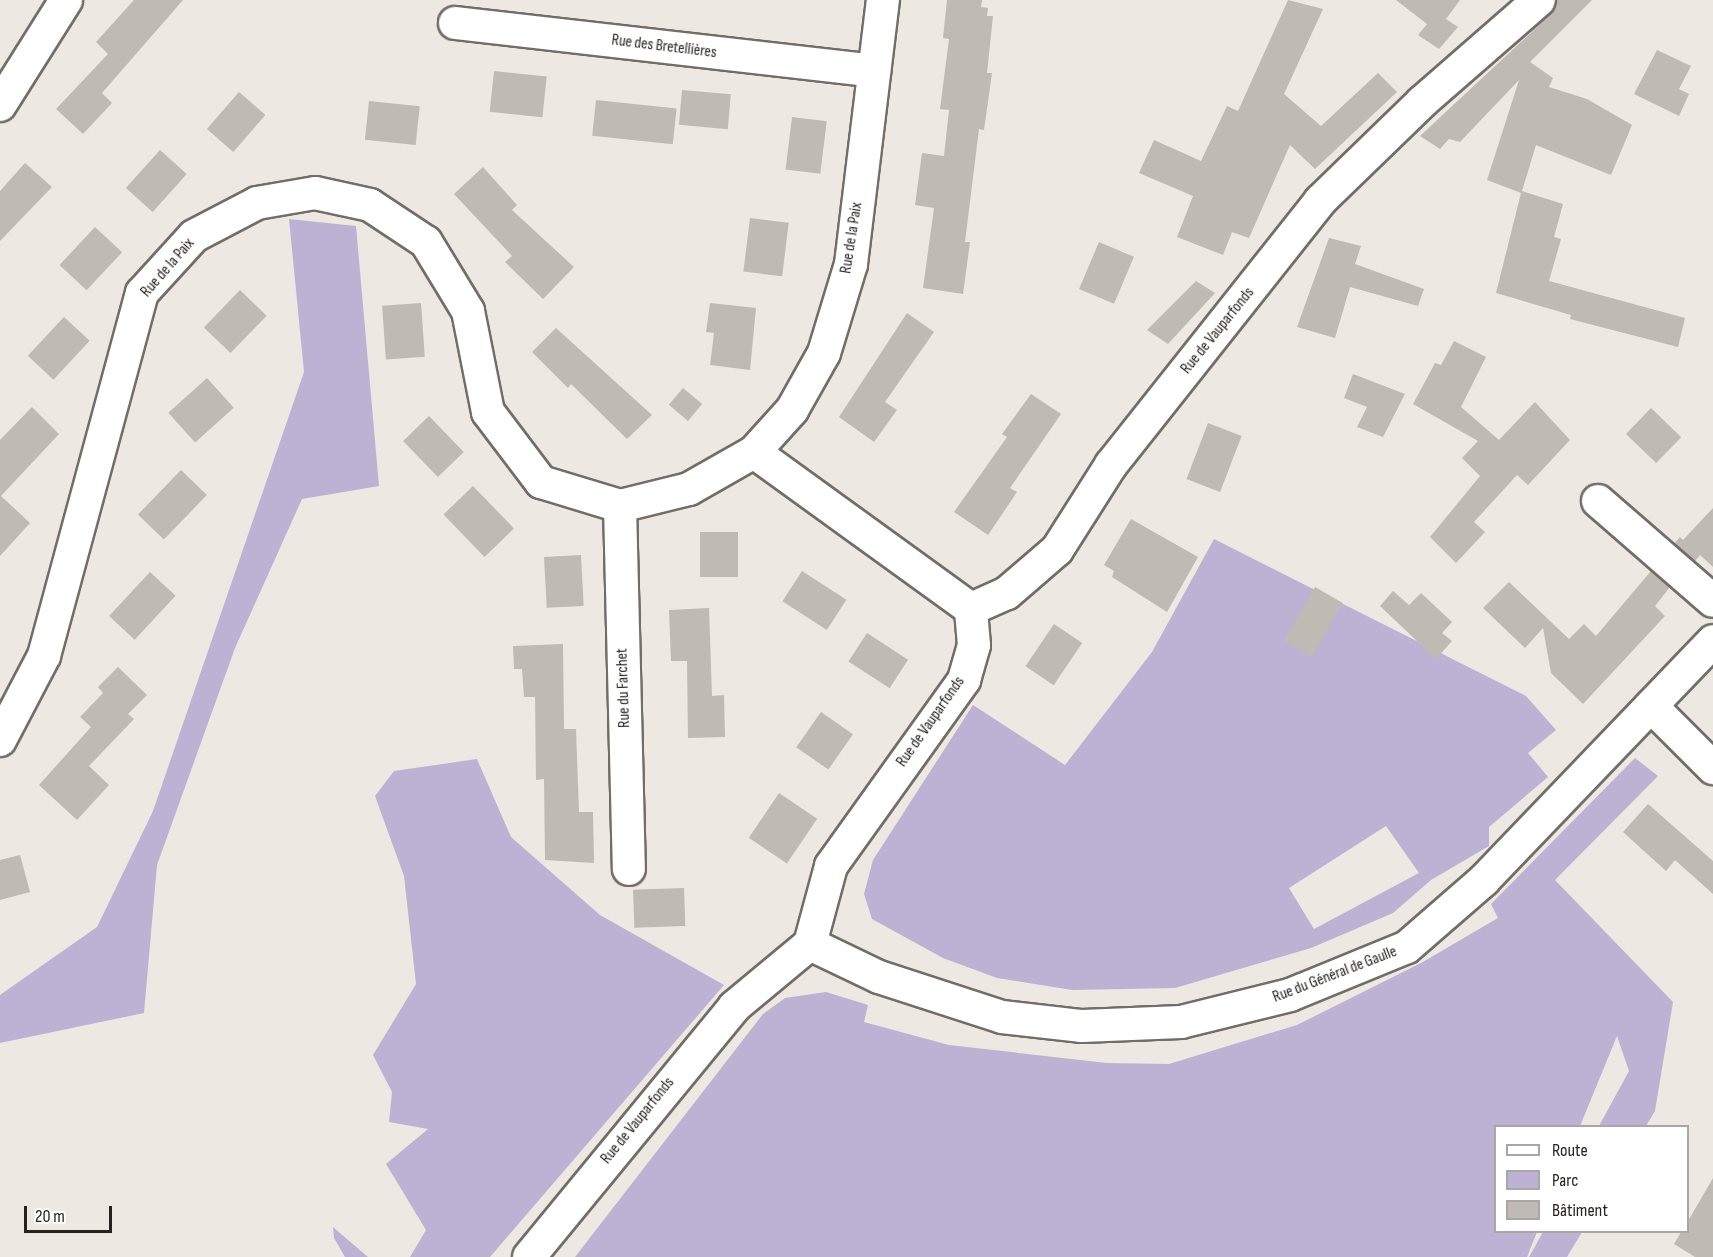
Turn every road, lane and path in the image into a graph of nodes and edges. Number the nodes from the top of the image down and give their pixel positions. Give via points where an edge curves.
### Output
1 (66, 0) edge
2 (884, 0) edge
3 (1539, 0) edge
4 (454, 23) dead end
5 (874, 71) junction
6 (0, 105) edge
7 (754, 452) junction
8 (1598, 501) dead end
9 (620, 506) junction
10 (1713, 601) edge
11 (970, 609) junction
12 (1713, 641) edge
13 (1651, 706) junction
14 (0, 740) edge
15 (1713, 768) edge
16 (629, 869) dead end
17 (810, 944) junction
18 (529, 1257) edge

1 - 6 street
2 - 5 street, Rue de la Paix
3 - 11 street, Rue de Vauparfonds via 1422,102 1320,201 1111,465 1057,550 1007,593
4 - 5 street, Rue des Bretellières
5 - 7 street, Rue de la Paix via 851,264 824,353 792,410
7 - 9 street, Rue de la Paix via 689,489
7 - 11 street
8 - 10 street
9 - 14 street, Rue de la Paix via 541,482 488,412 468,311 426,242 370,205 315,194 257,203 194,236 142,293 44,656
9 - 16 street, Rue du Farchet
11 - 17 street, Rue de Vauparfonds via 974,645 964,680 831,866
12 - 13 street, Rue du Général de Gaulle
13 - 15 street
13 - 17 street, Rue du Général de Gaulle via 1484,880 1407,947 1290,995 1181,1022 1070,1025 1002,1017 879,977
17 - 18 street, Rue de Vauparfonds via 734,1007

